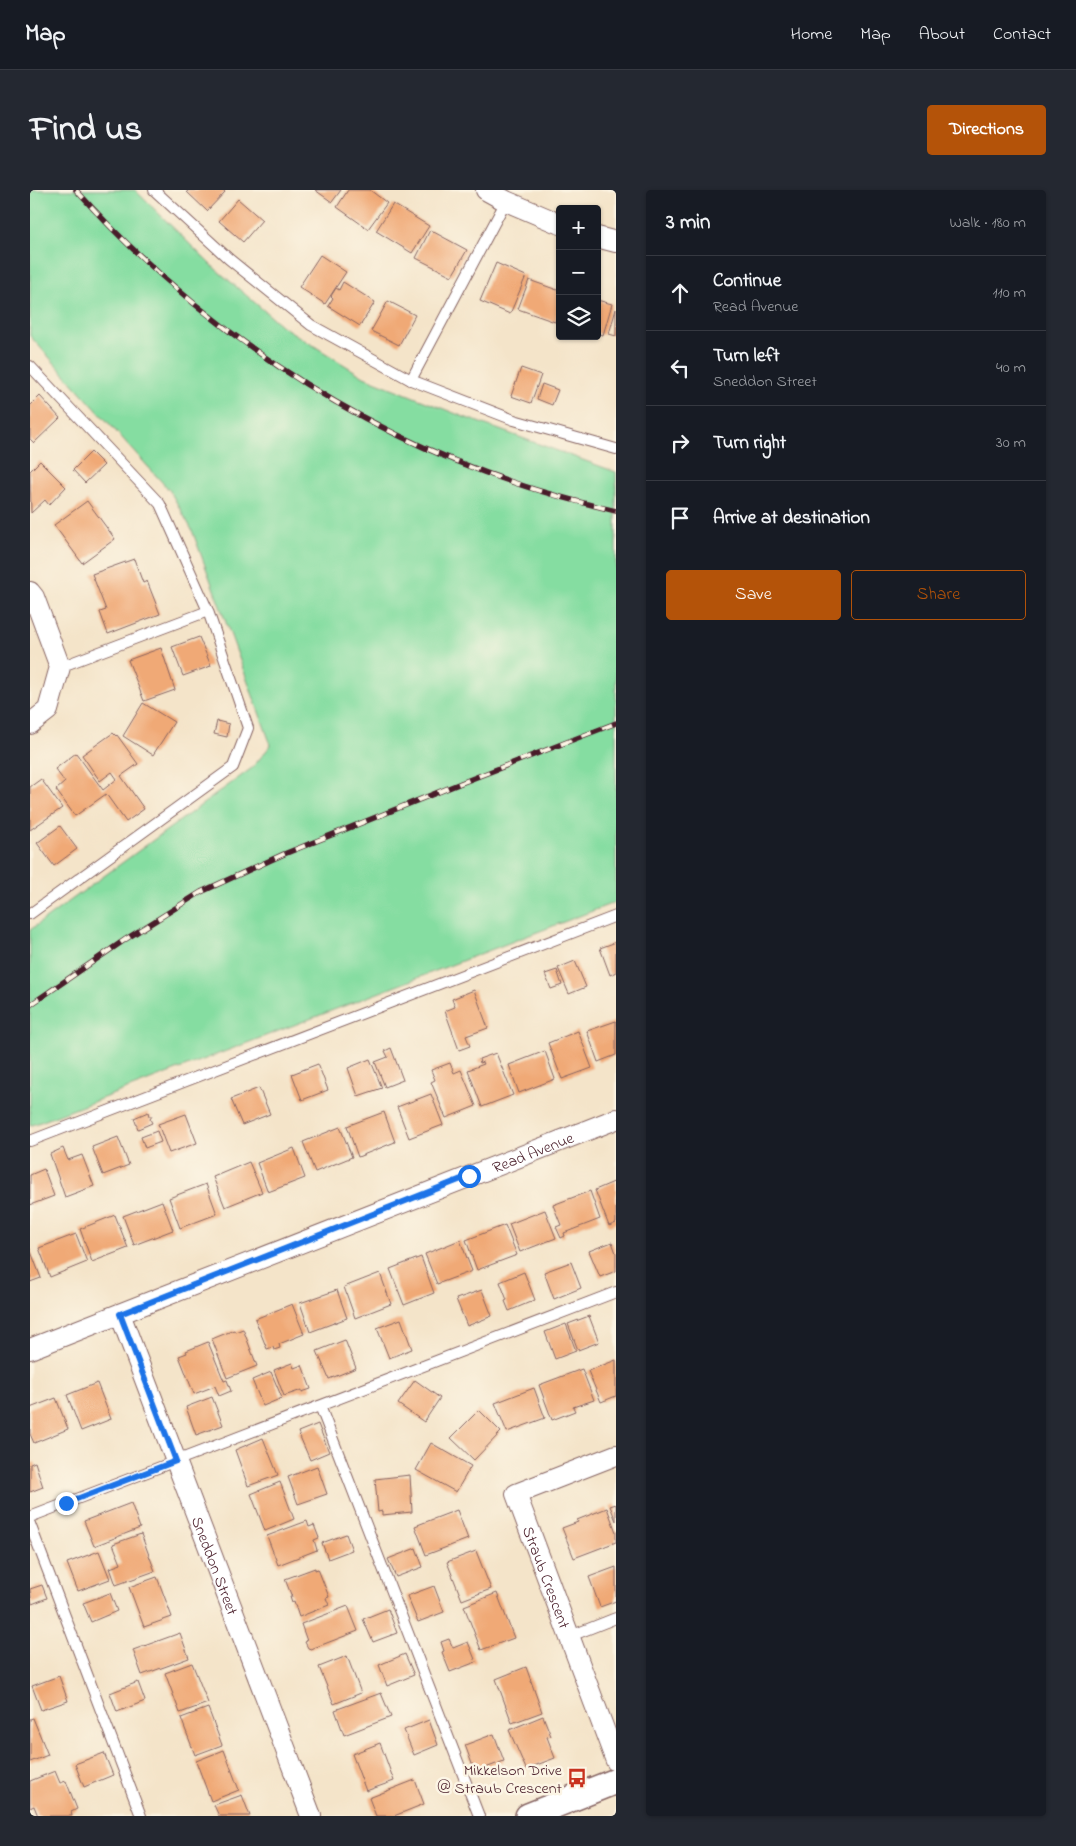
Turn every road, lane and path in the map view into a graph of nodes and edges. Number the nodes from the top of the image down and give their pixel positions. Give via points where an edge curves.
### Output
1 (154, 190) edge
2 (486, 190) edge
3 (506, 201) junction
4 (556, 222) edge
5 (601, 238) edge
6 (616, 242) edge
7 (30, 366) edge
8 (411, 380) junction
9 (616, 449) edge
10 (30, 592) edge
11 (208, 611) junction
12 (60, 667) junction
13 (30, 724) edge
14 (30, 914) edge
15 (616, 916) edge
16 (616, 1119) edge
17 (30, 1141) edge
18 (616, 1292) edge
19 (120, 1314) junction
20 (30, 1348) edge
21 (320, 1406) junction
22 (616, 1455) edge
23 (176, 1461) junction
24 (30, 1517) edge
25 (30, 1524) edge
26 (616, 1618) edge
27 (568, 1637) junction
28 (616, 1761) edge
29 (616, 1781) edge
30 (141, 1816) edge
31 (311, 1816) edge
32 (479, 1816) edge
33 (528, 1816) edge

1 - 8 lane via 229,260 311,325
2 - 3 street
3 - 4 street
3 - 8 lane
5 - 6 street
7 - 11 lane via 160,504
8 - 9 lane via 514,420
10 - 12 street
11 - 12 lane
11 - 14 lane via 248,728 233,767
12 - 13 street via 48,710
15 - 17 lane
16 - 19 street, Read Avenue
18 - 21 lane
19 - 20 street, Read Avenue
19 - 23 street, Sneddon Street
21 - 23 lane
21 - 32 lane
22 - 27 street, Straub Crescent via 516,1494
23 - 24 lane
23 - 31 street, Sneddon Street
25 - 30 lane
26 - 27 lane
27 - 28 street, Straub Crescent
29 - 33 street

